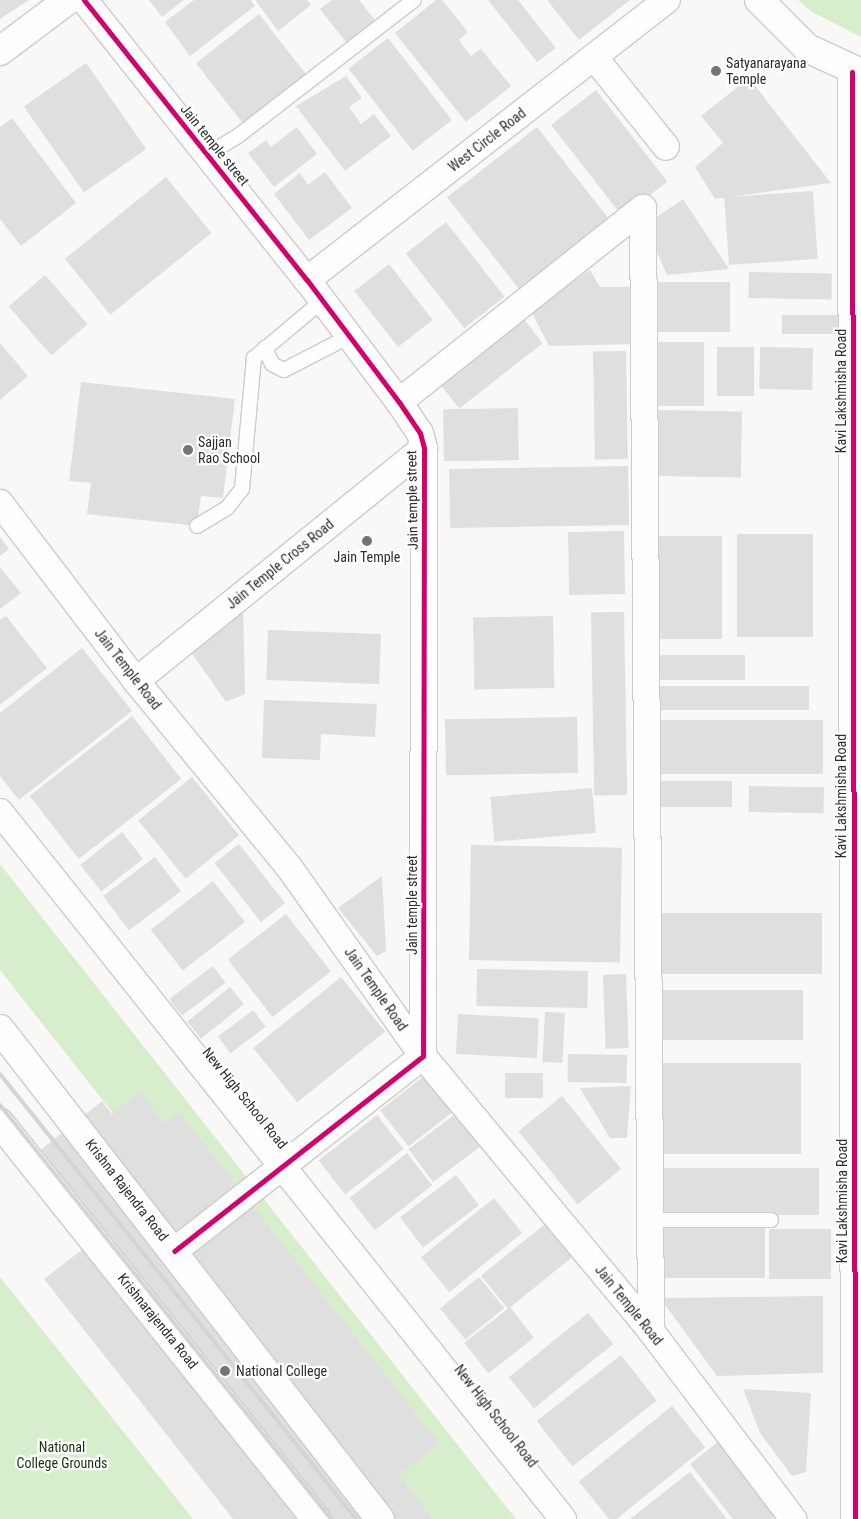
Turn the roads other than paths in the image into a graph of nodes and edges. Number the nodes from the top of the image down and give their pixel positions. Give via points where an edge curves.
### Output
1 (68, 0) edge
2 (84, 0) edge
3 (414, 0) edge
4 (667, 0) edge
5 (759, 0) edge
6 (0, 51) edge
7 (594, 57) junction
8 (857, 73) edge
9 (666, 147) dead end
10 (208, 154) junction
11 (307, 280) junction
12 (322, 301) junction
13 (348, 337) junction
14 (266, 348) junction
15 (399, 402) junction
16 (424, 448) junction
17 (0, 503) edge
18 (197, 526) dead end
19 (136, 681) junction
20 (0, 812) edge
21 (0, 1029) edge
22 (857, 1046) edge
23 (423, 1056) junction
24 (0, 1124) edge
25 (284, 1164) junction
26 (651, 1220) junction
27 (771, 1220) dead end
28 (174, 1251) junction
29 (651, 1331) junction
30 (316, 1519) edge
31 (380, 1519) edge
32 (563, 1519) edge
33 (793, 1519) edge
34 (854, 1519) edge

1 - 6 street
2 - 10 street, Jain temple street
3 - 10 lane via 238,136
4 - 7 street, West Circle Road
5 - 8 street via 807,48
7 - 9 street
7 - 11 street, West Circle Road
8 - 22 street, Kavi Lakshmisha Road
10 - 11 street, Jain temple street
11 - 12 street, Jain temple street
12 - 13 street, Jain temple street
12 - 14 lane
13 - 14 lane via 284,370 272,364
13 - 15 street, Jain temple street
14 - 18 lane via 254,358 242,489 227,508
15 - 16 street, Jain temple street via 420,433
15 - 26 street via 644,208
16 - 19 street, Jain Temple Cross Road
16 - 23 street, Jain temple street
17 - 19 street, Jain Temple Road
19 - 23 street, Jain Temple Road via 289,866
20 - 25 street, New High School Road
21 - 28 street, Krishna Rajendra Road
22 - 34 street, Kavi Lakshmisha Road
23 - 25 street
23 - 29 street, Jain Temple Road
24 - 30 street, Krishnarajendra Road
25 - 28 street
25 - 32 street, New High School Road
26 - 27 lane
26 - 29 street
28 - 31 street, Krishna Rajendra Road
29 - 33 street, Jain Temple Road

